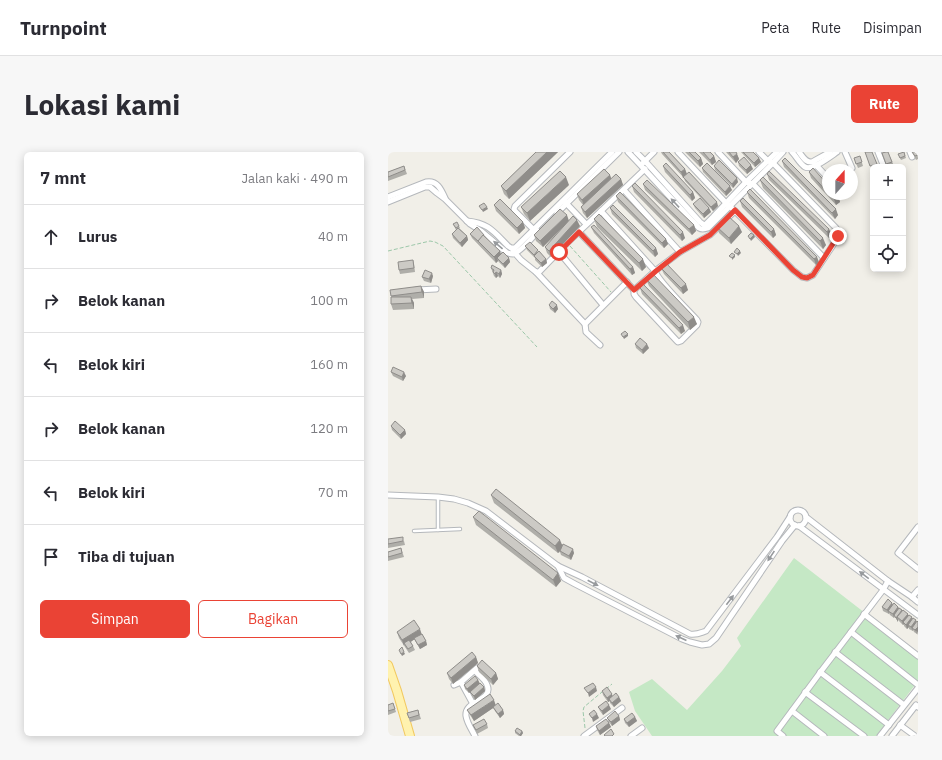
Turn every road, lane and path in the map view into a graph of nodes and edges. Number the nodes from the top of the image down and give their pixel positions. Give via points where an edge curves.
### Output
1 (570, 152) edge
2 (612, 152) edge
3 (619, 152) edge
4 (628, 152) edge
5 (636, 152) edge
6 (654, 152) edge
7 (678, 152) edge
8 (718, 152) edge
9 (759, 152) edge
10 (777, 152) edge
11 (783, 152) edge
12 (795, 152) edge
13 (830, 152) edge
14 (837, 152) edge
15 (845, 152) edge
16 (878, 152) edge
17 (645, 161) junction
18 (771, 162) junction
19 (850, 164) edge
20 (883, 164) edge
21 (816, 166) junction
22 (643, 167) junction
23 (822, 172) edge
24 (746, 182) junction
25 (753, 184) junction
26 (624, 190) junction
27 (439, 191) junction
28 (388, 197) edge
29 (388, 202) edge
30 (565, 202) junction
31 (728, 205) junction
32 (735, 210) junction
33 (601, 211) junction
34 (473, 224) junction
35 (586, 224) junction
36 (703, 227) junction
37 (534, 230) junction
38 (579, 232) junction
39 (697, 242) junction
40 (567, 243) junction
41 (511, 248) junction
42 (388, 251) edge
43 (559, 252) junction
44 (680, 252) junction
45 (515, 253) junction
46 (824, 258) junction
47 (656, 271) junction
48 (536, 272) junction
49 (627, 282) junction
50 (436, 289) dead end
51 (409, 290) edge
52 (634, 290) junction
53 (614, 295) junction
54 (603, 305) junction
55 (584, 324) junction
56 (600, 345) dead end
57 (537, 347) dead end
58 (388, 495) edge
59 (438, 497) junction
60 (790, 517) junction
61 (806, 517) junction
62 (797, 525) junction
63 (918, 527) edge
64 (460, 529) dead end
65 (438, 530) junction
66 (414, 531) dead end
67 (916, 534) edge
68 (558, 566) junction
69 (918, 569) edge
70 (888, 581) junction
71 (883, 590) junction
72 (918, 590) edge
73 (916, 600) edge
74 (911, 610) junction
75 (864, 614) junction
76 (918, 616) edge
77 (851, 632) junction
78 (835, 652) junction
79 (918, 656) edge
80 (482, 663) edge
81 (388, 665) edge
82 (475, 671) junction
83 (820, 672) junction
84 (390, 674) edge
85 (461, 682) junction
86 (612, 684) dead end
87 (918, 684) edge
88 (454, 685) dead end
89 (918, 688) edge
90 (805, 692) junction
91 (473, 704) junction
92 (904, 705) junction
93 (918, 707) edge
94 (622, 708) dead end
95 (792, 711) junction
96 (889, 725) junction
97 (900, 725) junction
98 (642, 728) dead end
99 (586, 735) edge
100 (410, 736) edge
101 (476, 736) edge
102 (631, 736) edge
103 (783, 736) edge
104 (824, 736) edge
105 (864, 736) edge
106 (880, 736) edge
107 (892, 736) edge
108 (915, 736) edge

1 - 37 street via 515,206 515,211
2 - 30 street
3 - 30 street
4 - 22 street
5 - 17 street
6 - 17 street
7 - 31 street
8 - 24 street
9 - 18 street
10 - 18 street
11 - 18 street
12 - 13 street via 807,162
12 - 21 street via 806,167
14 - 21 street
15 - 19 street
16 - 20 street
17 - 22 street
17 - 36 street
18 - 24 street
18 - 25 street
18 - 46 street via 839,232
21 - 23 street
22 - 26 street
36 -> 22 street via 698,228
24 - 25 street
24 - 31 street
25 - 31 street
25 - 46 street
26 - 33 street
26 - 44 street
27 - 28 street via 434,182 428,181
27 - 29 street via 428,186
27 - 34 street via 467,221
30 - 35 street
30 - 37 street
30 - 45 street
31 - 32 street
31 - 36 street
32 - 39 street via 710,235
32 - 46 street via 802,277 811,277
33 - 35 street
33 - 47 street
34 - 41 street via 487,226
45 -> 34 street via 506,252
35 - 38 street
36 - 39 street
37 - 41 street via 516,248
38 - 40 street
38 - 49 street
39 - 44 street
40 - 43 street
40 - 53 path
41 - 45 street
42 - 57 path via 430,241 443,246
43 - 48 street
43 - 54 street
44 - 47 street
45 - 48 street
47 - 52 street
47 - 52 street via 667,288 698,322 681,341 677,342 647,310 634,294
48 - 55 street
49 - 52 street
49 - 53 street
50 - 51 street
53 - 54 street
54 - 55 street
55 - 56 street via 586,332
58 - 59 street
59 - 65 lane
59 - 68 street via 468,503 486,511
60 - 61 street via 794,511 799,510
60 - 62 street via 791,522
68 -> 60 street via 690,634 698,634 706,631
61 - 62 street via 804,523
61 - 70 street
62 -> 68 street via 782,541 716,638 709,644 702,645 682,639 595,595 564,578
71 -> 62 street
63 - 67 street
64 - 65 lane
65 - 66 lane
67 - 69 street via 898,553
70 - 71 street
70 - 73 street
71 - 74 street
71 - 75 street
72 - 73 street
73 - 74 street
74 - 76 street
75 - 77 street
75 - 79 street
77 - 78 street
77 - 87 street
78 - 83 street
78 - 92 street
80 - 82 street
81 - 84 main road
82 - 85 street
82 - 91 street via 487,684 488,691
83 - 90 street
83 - 96 street
84 - 100 main road
85 - 88 street
85 - 91 street
86 - 99 path via 584,707
89 - 92 street
90 - 95 street
90 - 105 street
91 - 101 street via 467,709 466,716
92 - 96 street
93 - 97 street via 916,705
94 - 99 street
95 - 103 street via 777,731
95 - 104 street
96 - 106 street
97 - 107 street
97 - 108 street
98 - 102 street

